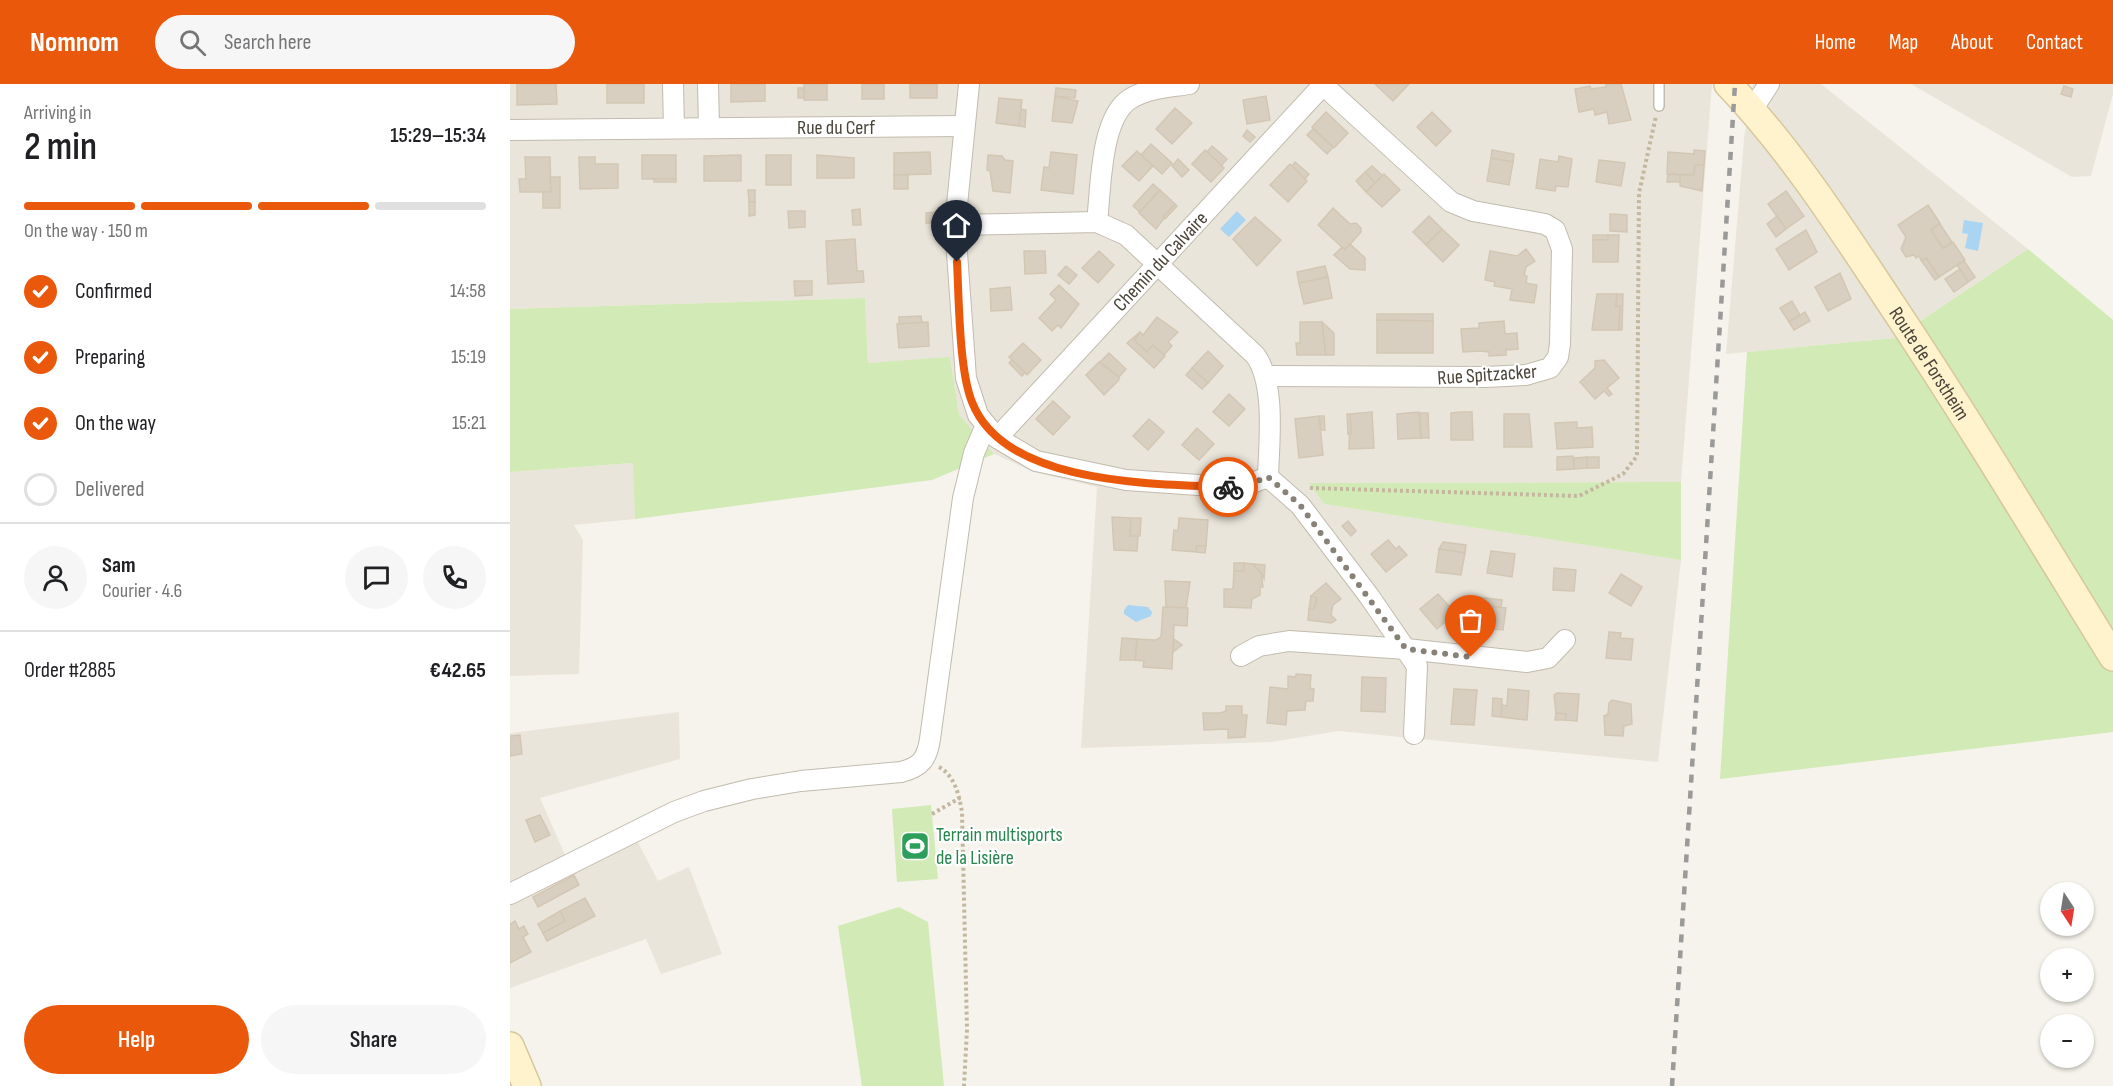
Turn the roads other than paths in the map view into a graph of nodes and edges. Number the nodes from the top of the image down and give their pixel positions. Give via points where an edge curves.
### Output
1 (673, 84) edge
2 (708, 84) edge
3 (969, 84) edge
4 (1190, 84) edge
5 (1323, 84) edge
6 (1659, 84) edge
7 (1728, 84) edge
8 (1769, 84) edge
9 (1659, 106) dead end
10 (1752, 110) junction
11 (964, 126) junction
12 (674, 128) junction
13 (709, 128) junction
14 (510, 130) edge
15 (1097, 222) junction
16 (955, 225) junction
17 (1158, 264) junction
18 (1266, 376) junction
19 (991, 432) junction
20 (1268, 477) junction
21 (1565, 640) dead end
22 (1406, 649) junction
23 (1241, 656) dead end
24 (2113, 657) edge
25 (1414, 734) dead end
26 (510, 894) edge
27 (510, 1046) edge
28 (527, 1086) edge

1 - 12 street
2 - 13 street
3 - 11 street
4 - 15 street via 1142,93 1118,110 1108,134
5 - 17 street, Chemin du Calvaire
5 - 18 street, Rue Spitzacker via 1451,202 1473,211 1545,224 1555,230 1562,249 1560,352 1550,368 1526,375
6 - 9 lane
7 - 10 street, Route de Forstheim
8 - 10 street
10 - 24 street, Route de Forstheim via 1854,247 1948,389
11 - 13 street, Rue du Cerf
11 - 16 street
12 - 13 street, Rue du Cerf
12 - 14 street, Rue du Cerf
15 - 16 street
15 - 17 street via 1126,235
16 - 19 street via 966,378 972,403
17 - 18 street via 1255,355
17 - 19 street, Chemin du Calvaire
18 - 20 street
19 - 20 street via 1036,461 1126,480 1228,487
19 - 26 street, Chemin du Calvaire via 974,453 963,498 924,761 901,772 801,781 704,801 674,812
20 - 22 street via 1300,505
21 - 22 street via 1548,658 1527,662
22 - 23 street via 1289,641 1259,646
22 - 25 street via 1417,666
27 - 28 street

